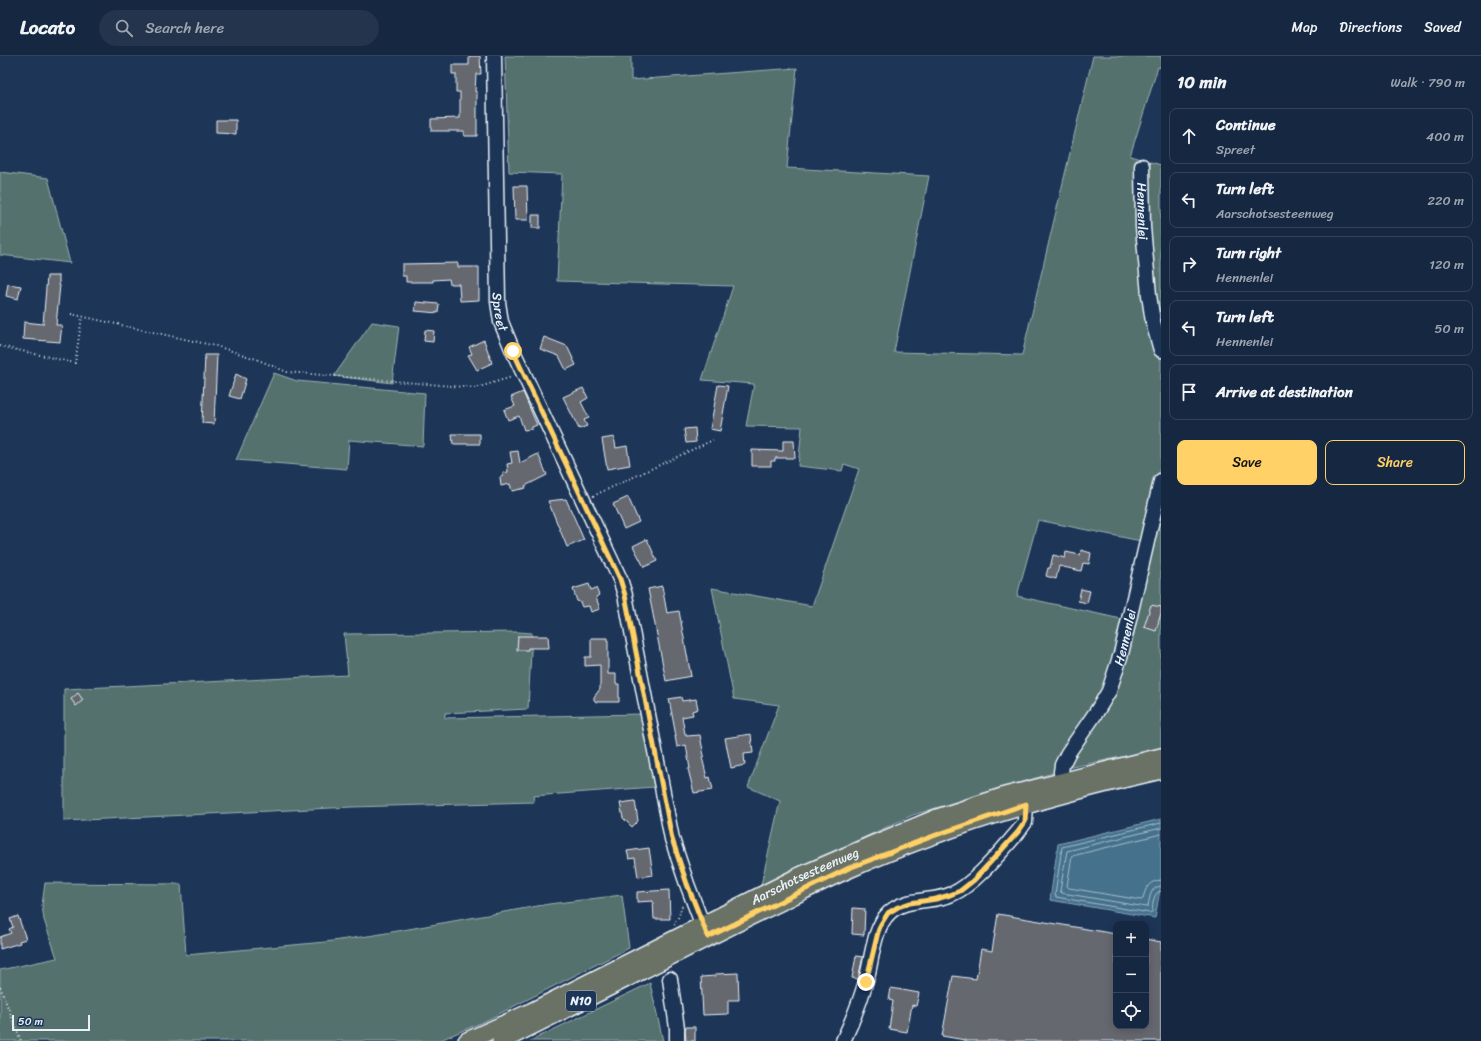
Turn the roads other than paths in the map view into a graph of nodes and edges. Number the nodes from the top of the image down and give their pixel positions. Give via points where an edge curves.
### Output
1 (494, 56) edge
2 (1142, 166) dead end
3 (1161, 350) edge
4 (1161, 481) edge
5 (1161, 757) edge
6 (1161, 770) edge
7 (1062, 781) junction
8 (1026, 804) junction
9 (705, 931) junction
10 (670, 979) dead end
11 (467, 1041) edge
12 (501, 1041) edge
13 (677, 1041) edge
14 (843, 1041) edge

1 - 9 street, Spreet via 498,302 501,322 614,564 625,595 672,839
2 - 3 street, Hennenlei via 1148,295
4 - 7 street, Hennenlei via 1115,674 1109,691 1062,765
5 - 7 main road, Aarschotsesteenweg / N10
6 - 8 main road, Aarschotsesteenweg / N10 via 1096,784
7 - 9 main road, Aarschotsesteenweg / N10 via 937,818 800,876
8 - 9 main road, Aarschotsesteenweg / N10 via 849,868
8 - 14 street via 1025,822 1018,832 966,887 950,895 898,907 888,913 878,932 866,982
9 - 11 main road, Aarschotsesteenweg / N10
9 - 12 main road, Aarschotsesteenweg / N10
10 - 13 street

